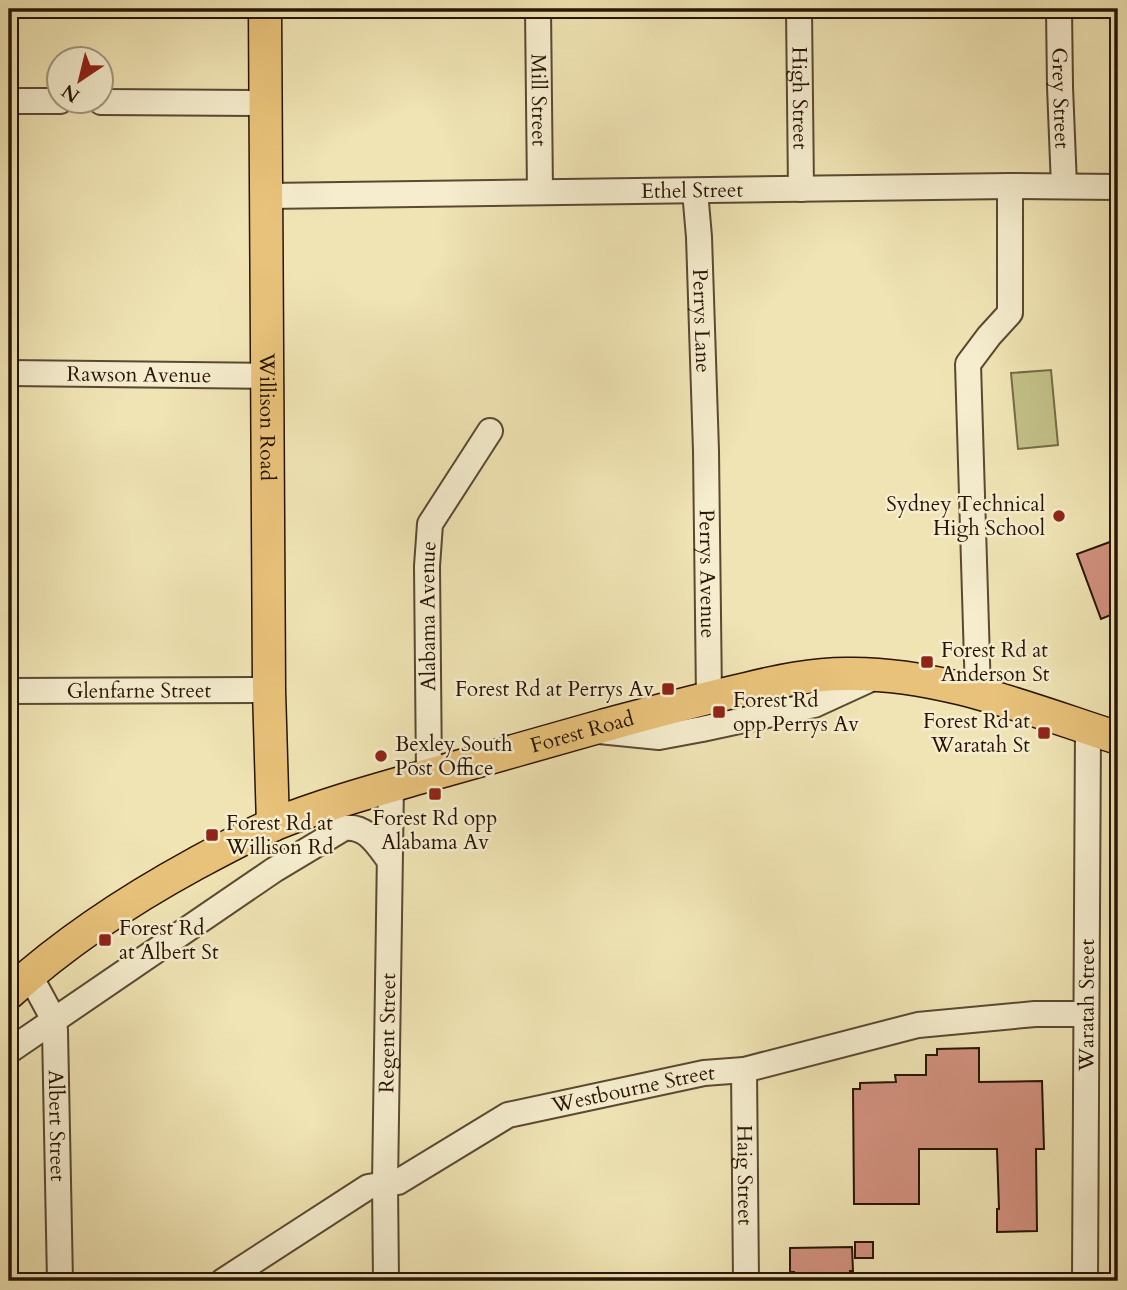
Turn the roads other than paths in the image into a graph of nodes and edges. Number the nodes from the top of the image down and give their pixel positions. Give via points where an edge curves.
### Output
1 (265, 9) edge
2 (538, 9) edge
3 (799, 9) edge
4 (1059, 9) edge
5 (9, 101) edge
6 (46, 101) edge
7 (116, 102) edge
8 (266, 103) junction
9 (1010, 186) junction
10 (1064, 186) junction
11 (1118, 187) edge
12 (801, 189) junction
13 (540, 191) junction
14 (695, 191) junction
15 (267, 196) junction
16 (9, 373) edge
17 (268, 376) junction
18 (490, 431) dead end
19 (706, 451) joint
20 (879, 675) junction
21 (269, 690) junction
22 (9, 691) edge
23 (978, 693) junction
24 (709, 697) junction
25 (1088, 728) junction
26 (590, 730) junction
27 (1118, 738) edge
28 (429, 775) junction
29 (391, 785) junction
30 (272, 825) junction
31 (389, 860) junction
32 (19, 983) edge
33 (1085, 1014) junction
34 (54, 1020) junction
35 (9, 1051) edge
36 (744, 1070) junction
37 (384, 1184) junction
38 (60, 1281) edge
39 (223, 1281) edge
40 (386, 1281) edge
41 (746, 1281) edge
42 (1085, 1281) edge

1 - 8 main road, Willison Road
2 - 13 street, Mill Street
3 - 12 street, High Street
4 - 10 street, Grey Street
5 - 6 street
7 - 8 street
8 - 15 main road, Willison Road
9 - 10 street, Ethel Street
9 - 12 street, Ethel Street
9 - 23 street via 1010,313 968,363
10 - 11 street, Ethel Street
12 - 14 street, Ethel Street
13 - 14 street, Ethel Street
13 - 15 street, Ethel Street
14 - 19 street, Perrys Lane
15 - 17 main road, Willison Road
16 - 17 street, Rawson Avenue
17 - 21 main road, Willison Road
18 - 28 street, Alabama Avenue via 430,524
19 - 24 street, Perrys Avenue
20 - 23 main road, Forest Road
20 - 24 main road, Forest Road via 782,680
20 - 26 street via 814,705 702,729 659,737
21 - 22 street, Glenfarne Street
21 - 30 main road, Willison Road
23 - 25 main road, Forest Road
24 - 26 main road, Forest Road
25 - 27 main road, Forest Road
25 - 33 street, Waratah Street
26 - 28 main road, Forest Road
28 - 29 main road, Forest Road
29 - 30 main road, Forest Road
29 - 31 street, Regent Street
30 - 32 main road, Forest Road via 128,903
31 - 34 street via 364,830 344,828
31 - 37 street, Regent Street
32 - 34 street, Albert Street
33 - 36 street, Westbourne Street via 918,1025
33 - 42 street, Waratah Street
34 - 35 street
34 - 38 street, Albert Street
36 - 37 street, Westbourne Street via 704,1073 508,1115 398,1182
36 - 41 street, Haig Street
37 - 39 street, Westbourne Street via 369,1187
37 - 40 street, Regent Street

